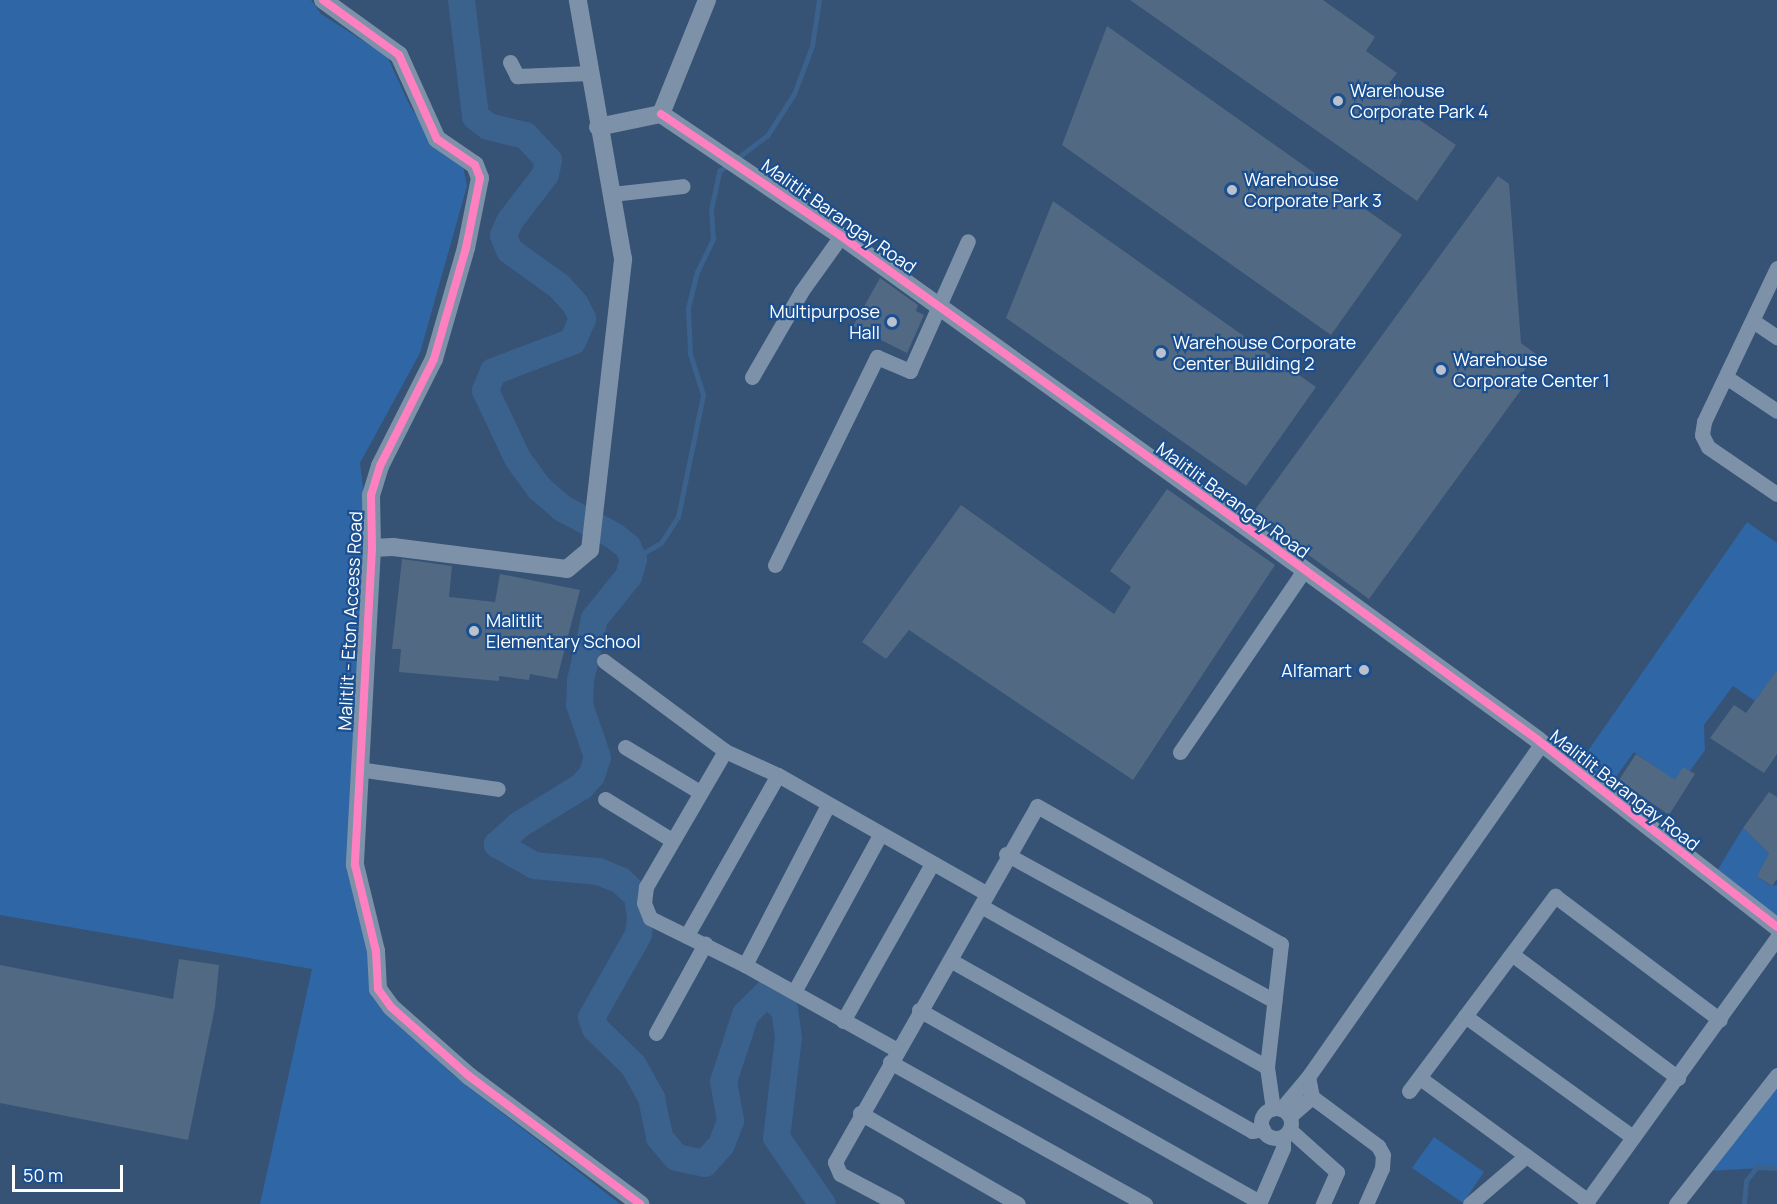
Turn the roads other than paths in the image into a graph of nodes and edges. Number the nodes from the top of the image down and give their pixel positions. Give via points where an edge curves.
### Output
1 (323, 0) edge
2 (578, 0) edge
3 (707, 0) edge
4 (510, 62) dead end
5 (590, 73) junction
6 (661, 114) junction
7 (598, 127) junction
8 (683, 186) dead end
9 (612, 194) junction
10 (842, 236) junction
11 (968, 241) dead end
12 (1777, 268) edge
13 (939, 306) junction
14 (1753, 321) junction
15 (1777, 337) edge
16 (752, 377) dead end
17 (1726, 377) junction
18 (1777, 411) edge
19 (1777, 494) edge
20 (372, 548) junction
21 (775, 565) dead end
22 (1304, 570) junction
23 (604, 661) dead end
24 (1542, 743) junction
25 (626, 747) dead end
26 (725, 751) junction
27 (1180, 752) dead end
28 (358, 769) junction
29 (778, 776) junction
30 (498, 789) dead end
31 (700, 792) junction
32 (605, 799) dead end
33 (828, 805) junction
34 (880, 835) junction
35 (672, 840) junction
36 (1006, 854) junction
37 (932, 864) junction
38 (984, 899) junction
39 (1777, 927) edge
40 (687, 934) junction
41 (1777, 938) edge
42 (705, 944) junction
43 (1513, 955) junction
44 (950, 960) junction
45 (745, 965) junction
46 (794, 992) junction
47 (1274, 1001) junction
48 (920, 1010) junction
49 (1465, 1017) junction
50 (1720, 1020) junction
51 (843, 1021) junction
52 (656, 1033) dead end
53 (894, 1056) junction
54 (1267, 1067) junction
55 (1777, 1075) edge
56 (1308, 1077) junction
57 (1420, 1077) junction
58 (1678, 1078) junction
59 (1409, 1091) dead end
60 (1312, 1097) junction
61 (860, 1113) junction
62 (1283, 1120) junction
63 (1263, 1130) junction
64 (1633, 1137) junction
65 (1526, 1156) junction
66 (1259, 1203) edge
67 (1587, 1203) edge
68 (640, 1204) edge
69 (897, 1204) edge
70 (1018, 1204) edge
71 (1145, 1204) edge
72 (1323, 1204) edge
73 (1366, 1204) edge
74 (1470, 1204) edge
75 (1676, 1204) edge

1 - 20 street, Malitlit - Eton Access Road via 399,55 437,139 474,165 480,178 466,248 434,359 380,466 371,495
2 - 5 street
3 - 6 street
4 - 5 street via 517,76
5 - 7 street
6 - 7 street
6 - 10 street, Malitlit Barangay Road via 723,152
7 - 9 street
8 - 9 street
9 - 20 street via 622,259 591,540 585,559 567,570 393,547
10 - 13 street, Malitlit Barangay Road
10 - 16 street via 801,292
11 - 13 street
12 - 14 street
13 - 21 street via 910,371 877,357
13 - 22 street, Malitlit Barangay Road
14 - 15 street
14 - 17 street
17 - 18 street
17 - 19 street via 1702,435 1708,447
20 - 28 street, Malitlit - Eton Access Road
22 - 24 street, Malitlit Barangay Road
22 - 27 street
23 - 26 street
24 - 39 street, Malitlit Barangay Road
24 - 56 street
25 - 31 street
26 - 29 street
26 - 31 street
28 - 30 street
28 - 68 street, Malitlit - Eton Access Road via 355,865 376,951 378,989 391,1007 477,1083
29 - 33 street
29 - 40 street
31 - 35 street
32 - 35 street
33 - 34 street
33 - 45 street
34 - 37 street
34 - 46 street
35 - 40 street via 646,887 644,903 650,918
36 - 38 street
36 - 47 street
36 - 47 street via 1037,806 1281,944
37 - 38 street
37 - 51 street
38 - 44 street
38 - 54 street
40 - 42 street
41 - 50 street
42 - 45 street
42 - 52 street
43 - 49 street
43 - 50 street via 1555,896
43 - 58 street
44 - 48 street
44 - 63 street via 1252,1131
45 - 46 street
46 - 51 street
47 - 54 street
48 - 53 street
48 - 66 street
49 - 57 street
49 - 64 street
50 - 58 street
51 - 53 street
53 - 61 street
53 - 71 street
54 - 62 street
55 - 75 street
56 - 60 street
56 - 62 street
57 - 59 street
57 - 65 street
58 - 64 street
60 - 62 street
60 - 73 street via 1378,1146 1383,1155
61 - 69 street via 835,1169
61 - 70 street
62 - 63 street via 1271,1137
62 - 63 street via 1262,1119
62 - 66 street via 1283,1148
62 - 72 street via 1337,1172
64 - 67 street
65 - 67 street
65 - 74 street

